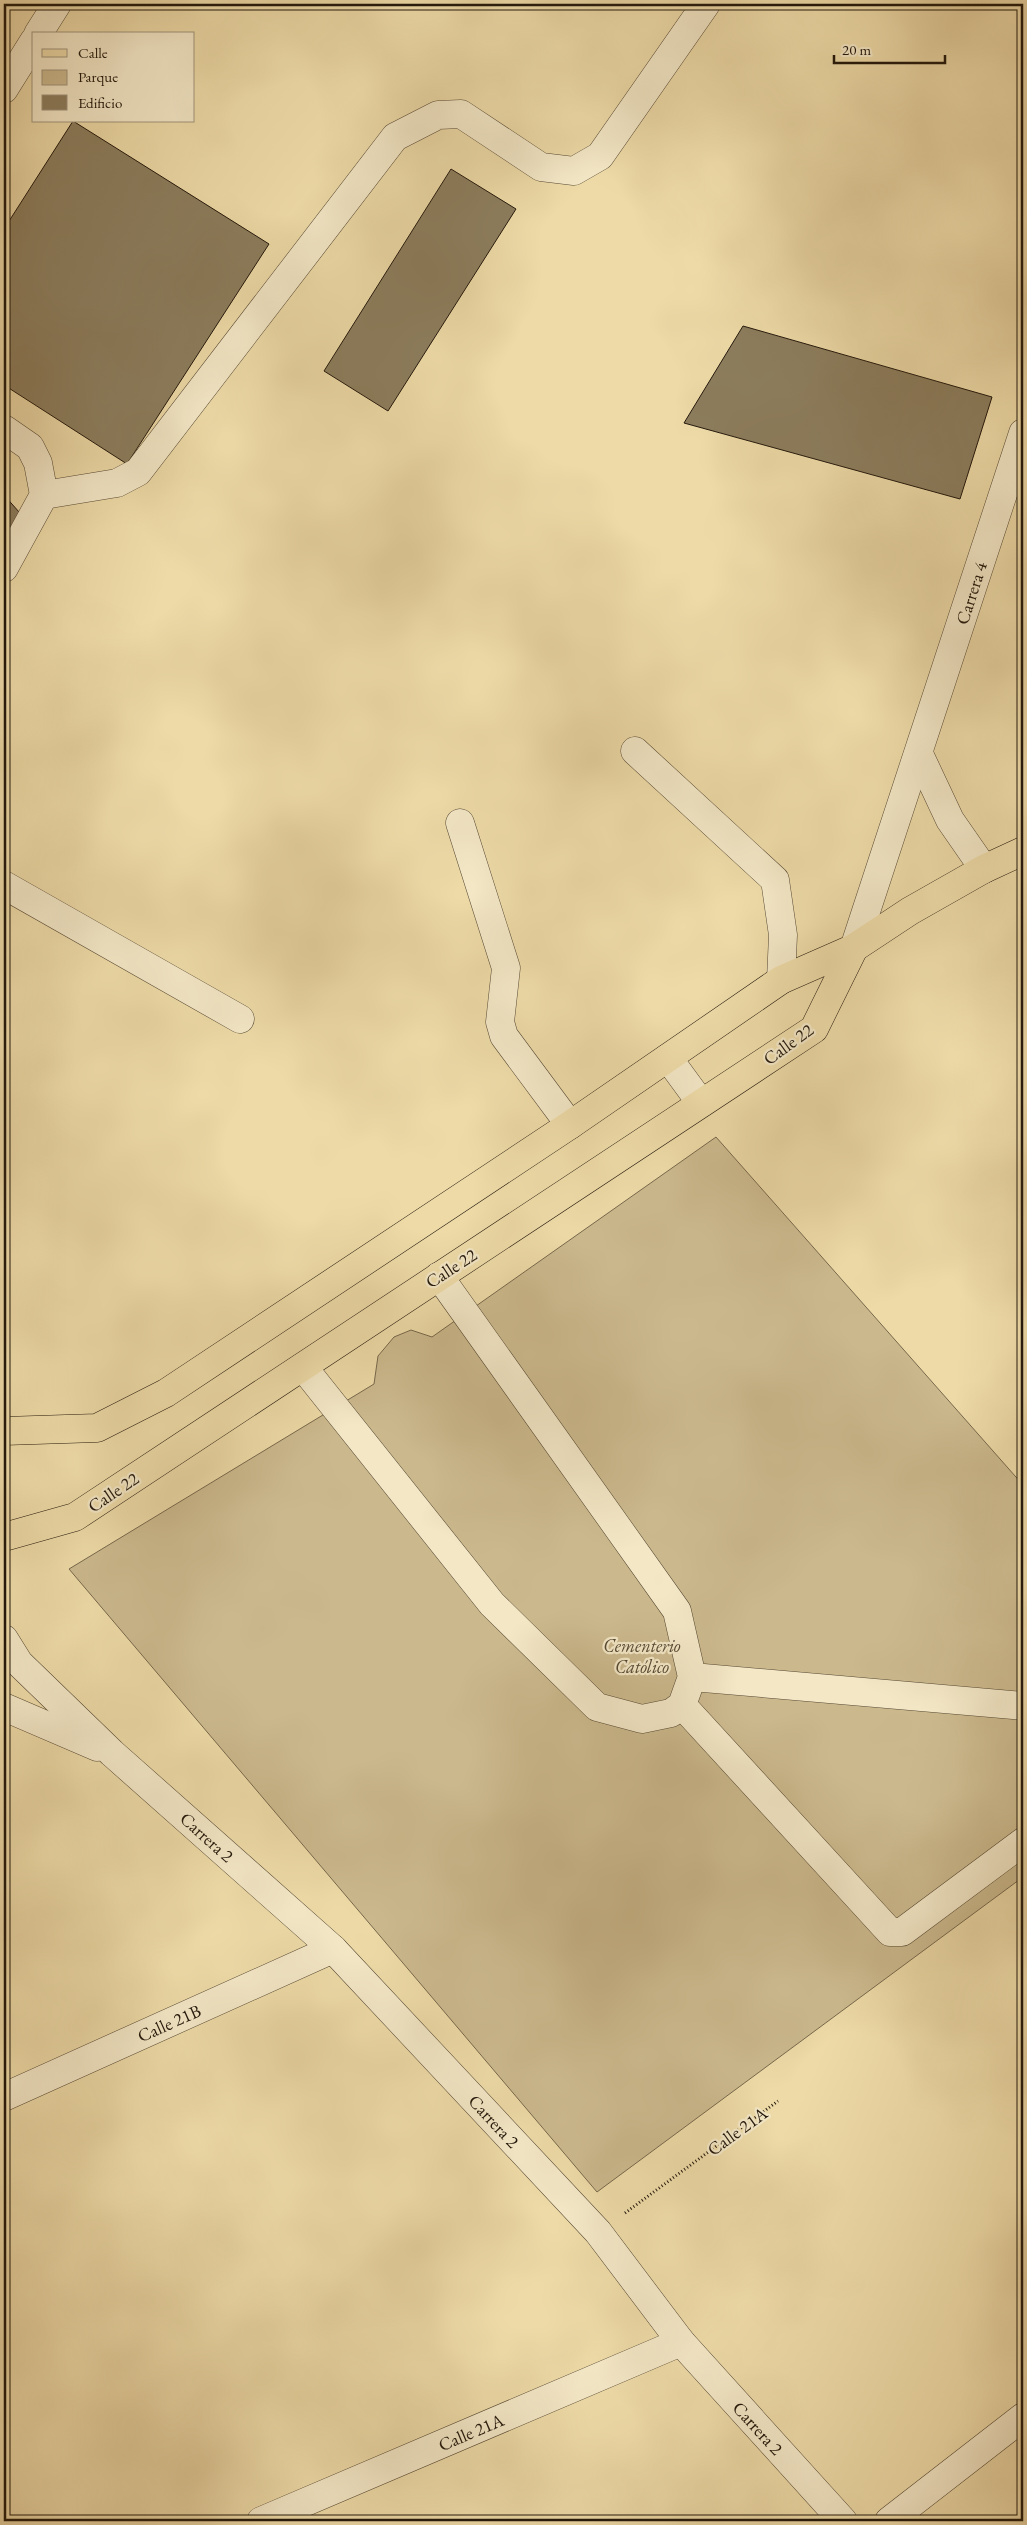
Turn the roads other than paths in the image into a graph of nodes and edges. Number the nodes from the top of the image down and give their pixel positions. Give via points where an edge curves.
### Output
1 (57, 4) edge
2 (706, 4) edge
3 (39, 32) edge
4 (32, 44) edge
5 (4, 89) edge
6 (4, 429) edge
7 (1023, 433) edge
8 (44, 495) junction
9 (4, 568) edge
10 (635, 751) dead end
11 (920, 754) junction
12 (460, 822) dead end
13 (1023, 852) edge
14 (984, 869) junction
15 (4, 885) edge
16 (854, 948) junction
17 (780, 980) junction
18 (240, 1019) dead end
19 (668, 1058) junction
20 (702, 1103) junction
21 (570, 1124) junction
22 (439, 1276) junction
23 (303, 1367) junction
24 (4, 1432) edge
25 (4, 1537) edge
26 (4, 1639) edge
27 (692, 1677) junction
28 (682, 1705) junction
29 (4, 1706) edge
30 (1023, 1706) edge
31 (112, 1753) junction
32 (1023, 1842) edge
33 (334, 1950) junction
34 (4, 2097) edge
35 (680, 2342) junction
36 (1023, 2416) edge
37 (261, 2521) edge
38 (843, 2521) edge
39 (889, 2521) edge

1 - 3 street
2 - 8 street via 600,156 574,171 541,167 461,114 438,115 395,137 138,472 117,483
4 - 5 street
6 - 8 street via 30,447 38,463
7 - 11 street, Carrera 4
8 - 9 street
10 - 17 street via 775,880 783,935
11 - 14 street via 950,820
11 - 16 street, Carrera 4
12 - 21 street via 506,968 500,1022 504,1036
13 - 14 main road
14 - 16 main road via 910,911
15 - 18 street
16 - 17 main road
16 - 20 main road, Calle 22 via 814,1029
17 - 19 main road
19 - 20 street
19 - 21 main road
20 - 22 main road, Calle 22
21 - 24 main road via 166,1393 97,1428
22 - 23 main road, Calle 22
22 - 27 street via 677,1611
23 - 25 main road, Calle 22 via 75,1517
23 - 28 street via 492,1604 597,1707 642,1719 671,1713
26 - 31 street, Carrera 2 via 19,1663
27 - 28 street
27 - 30 street
28 - 32 street via 890,1932 902,1932
29 - 31 street, Carrera 2
31 - 33 street, Carrera 2
33 - 34 street, Calle 21B
33 - 35 street, Carrera 2 via 598,2232
35 - 37 street, Calle 21A
35 - 38 street, Carrera 2
36 - 39 street

